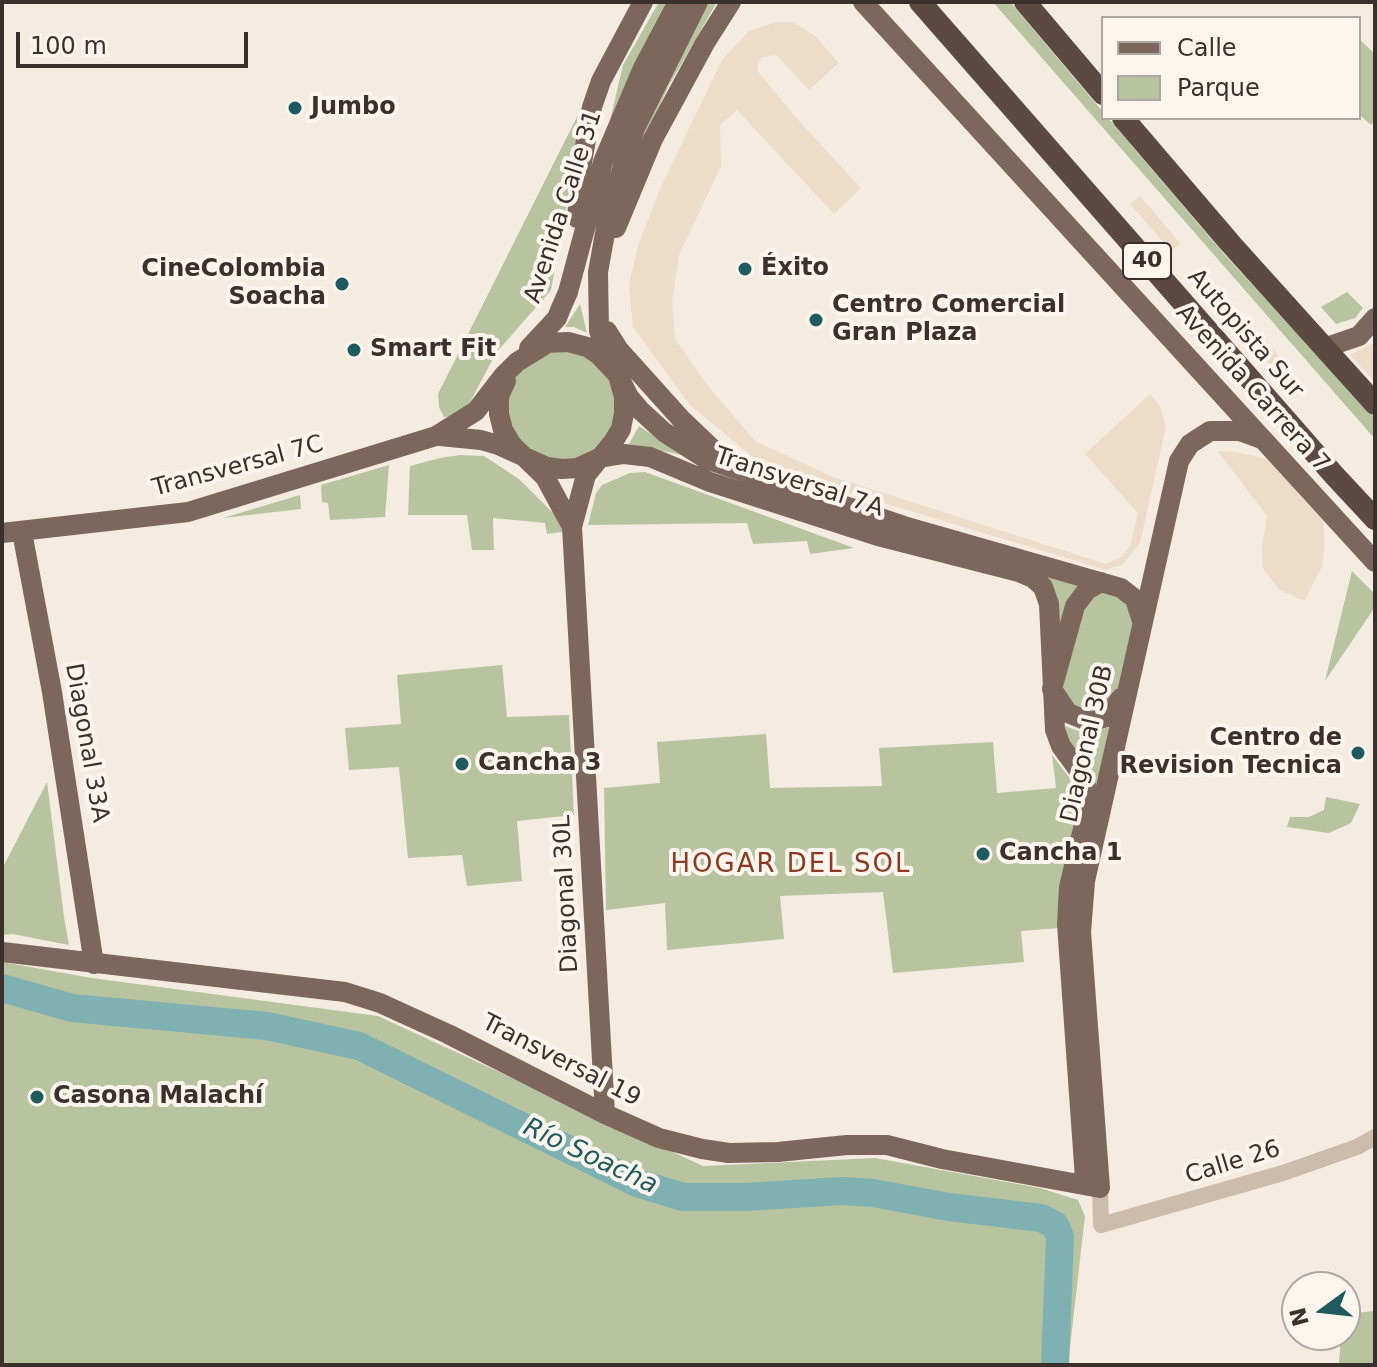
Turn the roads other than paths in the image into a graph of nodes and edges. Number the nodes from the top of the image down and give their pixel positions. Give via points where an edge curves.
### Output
1 (643, 2) edge
2 (698, 2) edge
3 (731, 2) edge
4 (863, 2) edge
5 (920, 2) edge
6 (1025, 2) edge
7 (678, 13) edge
8 (1101, 92) edge
9 (1125, 120) edge
10 (573, 274) junction
11 (598, 306) junction
12 (1375, 318) edge
13 (1324, 348) junction
14 (517, 362) junction
15 (618, 375) junction
16 (1375, 404) edge
17 (436, 436) junction
18 (1262, 439) junction
19 (599, 458) junction
20 (529, 460) junction
21 (741, 472) junction
22 (1375, 519) edge
23 (572, 527) junction
24 (12, 532) edge
25 (1375, 562) edge
26 (1101, 582) junction
27 (1142, 623) junction
28 (1128, 688) junction
29 (1052, 689) junction
30 (2, 952) edge
31 (94, 964) junction
32 (605, 1114) junction
33 (1375, 1137) edge
34 (1093, 1187) junction

1 - 10 main road via 592,107 581,168
2 - 7 main road, Avenida Calle 31
3 - 11 main road via 653,139 620,214
4 - 18 main road, Avenida Carrera 7
5 - 22 highway, Autopista Sur / 40
6 - 8 highway
7 - 10 main road, Avenida Calle 31 via 643,68 603,162
7 - 11 main road, Avenida Calle 31 via 615,186 598,272
9 - 13 highway, Autopista Sur
10 - 14 main road, Avenida Calle 31 via 557,318
11 - 15 main road, Avenida Calle 31 via 602,342
11 - 21 main road via 619,350 699,438
12 - 13 main road via 1359,336
13 - 16 highway, Autopista Sur
14 - 15 main road, Transversal 7C via 548,343 568,342 587,347
14 - 17 main road, Transversal 7C via 476,411
14 - 20 main road, Avenida Calle 31 via 499,396 499,414 512,445
15 - 19 main road, Avenida Calle 31 via 624,397 621,429
15 - 21 main road, Transversal 7A via 629,397 664,432 706,459
17 - 20 main road, Transversal 7C via 481,440
17 - 24 main road, Transversal 7C via 188,512
18 - 25 main road, Avenida Carrera 7
18 - 27 main road, Diagonal 30B via 1219,429 1183,451
19 - 20 main road, Transversal 7A via 562,469
19 - 23 main road, Avenida Calle 31 via 586,475
19 - 29 main road, Transversal 7A via 650,457 878,536 1033,578 1048,596
20 - 23 main road, Avenida Calle 31 via 545,477
21 - 26 main road, Transversal 7A via 904,526
23 - 32 main road, Diagonal 30L
24 - 31 main road, Diagonal 33A via 52,692
26 - 27 main road via 1129,592
26 - 29 main road via 1075,606
27 - 28 main road, Diagonal 30B
28 - 29 main road via 1107,717 1090,722 1068,713
28 - 34 main road, Diagonal 30B via 1081,907
29 - 34 main road, Diagonal 30B via 1057,739 1086,784 1088,808 1069,887 1067,924
30 - 31 main road, Transversal 19
31 - 32 main road, Transversal 19 via 345,992 448,1034
32 - 34 main road, Transversal 19 via 659,1138 702,1149 778,1152 887,1145
33 - 34 street, Calle 26 via 1283,1173 1101,1225

